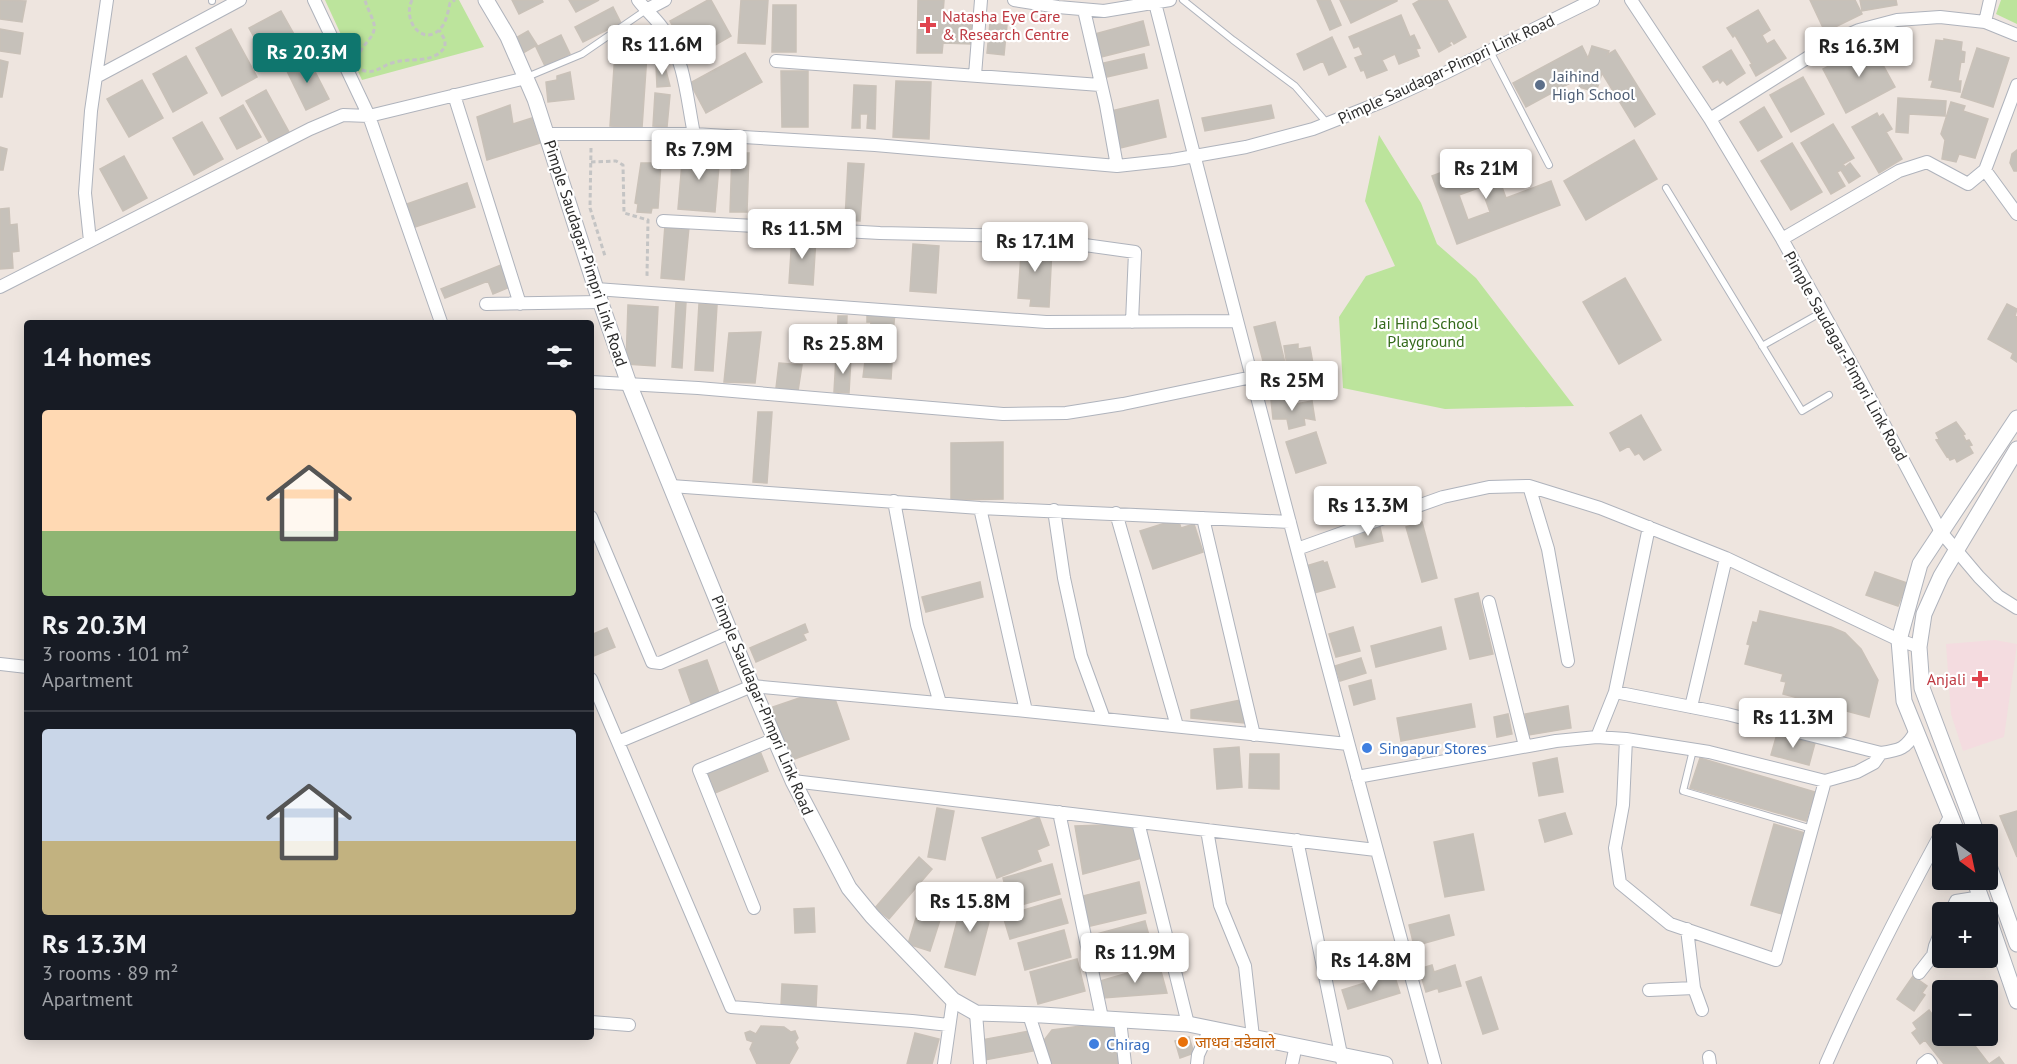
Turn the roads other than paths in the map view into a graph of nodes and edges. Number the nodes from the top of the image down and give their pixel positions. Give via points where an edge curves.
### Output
1 (107, 0) edge
2 (240, 0) edge
3 (314, 0) edge
4 (486, 0) edge
5 (665, 0) edge
6 (981, 0) edge
7 (1014, 0) edge
8 (1170, 0) edge
9 (1183, 0) edge
10 (1593, 0) edge
11 (1631, 0) edge
12 (1990, 0) edge
13 (1155, 3) junction
14 (642, 5) edge
15 (1084, 10) junction
16 (1985, 22) junction
17 (2017, 35) edge
18 (1490, 51) junction
19 (776, 61) dead end
20 (975, 75) junction
21 (96, 77) junction
22 (526, 78) junction
23 (1100, 85) junction
24 (2017, 85) edge
25 (454, 95) junction
26 (369, 116) junction
27 (1710, 119) junction
28 (1328, 124) junction
29 (548, 134) junction
30 (694, 134) junction
31 (1195, 156) junction
32 (1550, 165) dead end
33 (1117, 166) junction
34 (1985, 170) junction
35 (1666, 188) dead end
36 (2017, 214) edge
37 (663, 220) dead end
38 (1782, 239) junction
39 (90, 241) junction
40 (0, 287) edge
41 (599, 296) junction
42 (486, 304) dead end
43 (520, 304) junction
44 (1823, 312) junction
45 (440, 320) edge
46 (1236, 321) junction
47 (1132, 322) junction
48 (1762, 346) junction
49 (1252, 377) junction
50 (594, 382) edge
51 (629, 384) junction
52 (1829, 395) dead end
53 (2017, 418) edge
54 (2017, 449) edge
55 (671, 486) junction
56 (1529, 486) junction
57 (894, 501) junction
58 (980, 508) junction
59 (1054, 510) junction
60 (1116, 513) junction
61 (1203, 518) junction
62 (1290, 522) junction
63 (594, 525) edge
64 (1649, 527) junction
65 (1941, 532) junction
66 (1297, 549) junction
67 (1957, 550) junction
68 (1726, 558) junction
69 (1489, 602) dead end
70 (2017, 608) edge
71 (730, 632) junction
72 (1899, 640) junction
73 (1919, 647) junction
74 (1568, 661) dead end
75 (0, 664) edge
76 (24, 667) edge
77 (594, 686) edge
78 (752, 686) junction
79 (1615, 692) junction
80 (940, 703) junction
81 (1691, 707) junction
82 (1026, 711) junction
83 (1104, 719) junction
84 (1177, 726) junction
85 (1916, 731) junction
86 (1254, 735) junction
87 (1597, 737) junction
88 (1626, 738) junction
89 (775, 739) junction
90 (618, 742) junction
91 (1348, 744) junction
92 (1525, 747) junction
93 (1693, 749) junction
94 (1881, 753) junction
95 (1357, 777) junction
96 (793, 781) junction
97 (1825, 782) junction
98 (1059, 812) junction
99 (1951, 815) junction
100 (1138, 822) junction
101 (1954, 824) edge
102 (1973, 824) edge
103 (1812, 829) junction
104 (1207, 830) junction
105 (1297, 840) junction
106 (1376, 850) junction
107 (1998, 890) edge
108 (754, 908) dead end
109 (1687, 929) junction
110 (2017, 944) edge
111 (1998, 946) edge
112 (1932, 956) edge
113 (1919, 973) dead end
114 (1694, 988) junction
115 (1649, 990) dead end
116 (953, 1000) junction
117 (2017, 1001) edge
118 (1702, 1010) dead end
119 (976, 1013) junction
120 (1029, 1015) junction
121 (1102, 1018) junction
122 (1120, 1020) junction
123 (594, 1022) edge
124 (1188, 1024) junction
125 (629, 1025) dead end
126 (949, 1025) junction
127 (1210, 1029) junction
128 (1253, 1037) junction
129 (1296, 1045) junction
130 (1341, 1059) edge
131 (944, 1064) edge
132 (981, 1064) edge
133 (1045, 1064) edge
134 (1125, 1064) edge
135 (1197, 1064) edge
136 (1292, 1064) edge
137 (1385, 1064) edge
138 (1435, 1064) edge
139 (1826, 1064) edge
140 (1923, 1064) edge
141 (1931, 1064) edge

1 - 21 street
2 - 21 street
3 - 26 street
4 - 22 street, Pimple Saudagar-Pimpri Link Road
5 - 14 street
6 - 20 street
7 - 15 street
8 - 13 street
9 - 28 lane via 1295,86
10 - 18 street, Pimple Saudagar-Pimpri Link Road
11 - 27 street, Pimple Saudagar-Pimpri Link Road
12 - 16 street
13 - 15 street
13 - 31 street
14 - 22 lane via 582,54
14 - 30 street via 665,30 675,49
15 - 23 street
16 - 17 street
16 - 27 street via 1940,17 1897,20 1859,30 1834,41
18 - 28 street, Pimple Saudagar-Pimpri Link Road
18 - 32 lane
19 - 20 street
20 - 23 street
21 - 39 street via 85,193
22 - 25 street
22 - 29 street, Pimple Saudagar-Pimpri Link Road
23 - 33 street
24 - 34 street
25 - 26 street
25 - 43 street
26 - 39 street via 343,115 310,129
26 - 45 street
27 - 38 street, Pimple Saudagar-Pimpri Link Road
28 - 31 street, Pimple Saudagar-Pimpri Link Road via 1246,147
29 - 30 street, Pimple Saudagar-Pimpri Link Road
29 - 41 street, Pimple Saudagar-Pimpri Link Road
30 - 33 street, Pimple Saudagar-Pimpri Link Road
31 - 33 street, Pimple Saudagar-Pimpri Link Road
31 - 46 street
34 - 36 street
34 - 38 street via 1968,184 1926,162 1899,171
35 - 48 lane
37 - 47 street via 880,233 1020,236 1135,252
38 - 44 street, Pimple Saudagar-Pimpri Link Road
39 - 40 street
41 - 43 street
41 - 47 street via 1046,322
41 - 51 street, Pimple Saudagar-Pimpri Link Road
42 - 43 street
44 - 48 lane
44 - 65 street, Pimple Saudagar-Pimpri Link Road
46 - 47 street
46 - 49 street
48 - 52 lane via 1802,411
49 - 51 street via 1066,413 1003,414
49 - 62 street
50 - 51 street
51 - 55 street, Pimple Saudagar-Pimpri Link Road
53 - 65 street
54 - 67 street
55 - 57 street
55 - 71 street, Pimple Saudagar-Pimpri Link Road
56 - 64 street
56 - 66 street via 1489,487 1443,497
56 - 74 street via 1548,549
57 - 58 street
57 - 80 street via 917,625
58 - 59 street
58 - 82 street
59 - 60 street
59 - 83 street via 1081,656
60 - 61 street
60 - 84 street
61 - 62 street
61 - 86 street
62 - 66 street
63 - 71 street via 652,662 660,663
64 - 68 street
64 - 79 street
65 - 67 street, Pimple Saudagar-Pimpri Link Road
65 - 72 street via 1920,564
66 - 91 street
67 - 70 street, Pimple Saudagar-Pimpri Link Road via 1998,596
67 - 73 street via 1924,614
68 - 72 street
68 - 81 street
69 - 92 street
71 - 78 street, Pimple Saudagar-Pimpri Link Road
72 - 73 street
72 - 85 street via 1904,701
73 - 102 street via 1922,688
75 - 76 street
77 - 90 street
78 - 80 street
78 - 89 street, Pimple Saudagar-Pimpri Link Road
78 - 90 street
79 - 81 street
79 - 87 street
80 - 82 street
81 - 94 street
82 - 83 street
83 - 84 street
84 - 86 street
85 - 94 street via 1899,751
85 - 99 street
86 - 91 street
87 - 88 street
87 - 92 street
88 - 93 street
88 - 109 street via 1623,805 1615,848 1620,883 1670,924
89 - 96 street, Pimple Saudagar-Pimpri Link Road
89 - 108 street via 699,770
90 - 126 street via 731,1007
91 - 95 street
92 - 95 street
93 - 97 street
93 - 103 lane via 1683,791
94 - 97 street via 1874,764
95 - 106 street
96 - 98 street
96 - 116 street, Pimple Saudagar-Pimpri Link Road via 849,888
97 - 103 street
98 - 100 street
98 - 121 street
99 - 101 street
99 - 139 street via 1850,1008
100 - 104 street
100 - 124 street
103 - 109 street via 1776,960
104 - 105 street
104 - 128 street via 1220,905 1245,966
105 - 106 street
105 - 130 street
106 - 138 street
107 - 110 street
109 - 114 street
111 - 117 street
112 - 113 street
114 - 115 street
114 - 118 street
116 - 119 street, Pimple Saudagar-Pimpri Link Road
116 - 126 street
119 - 120 street, Pimple Saudagar-Pimpri Link Road
119 - 132 street
120 - 121 street, Pimple Saudagar-Pimpri Link Road
120 - 133 street
121 - 122 street, Pimple Saudagar-Pimpri Link Road
122 - 124 street, Pimple Saudagar-Pimpri Link Road
122 - 134 street
123 - 125 street
124 - 127 street, Pimple Saudagar-Pimpri Link Road
126 - 131 street
127 - 128 street, Pimple Saudagar-Pimpri Link Road
127 - 135 street
128 - 129 street, Pimple Saudagar-Pimpri Link Road
129 - 130 street, Pimple Saudagar-Pimpri Link Road
129 - 136 street
130 - 137 street, Pimple Saudagar-Pimpri Link Road
140 - 141 street via 1928,1060

